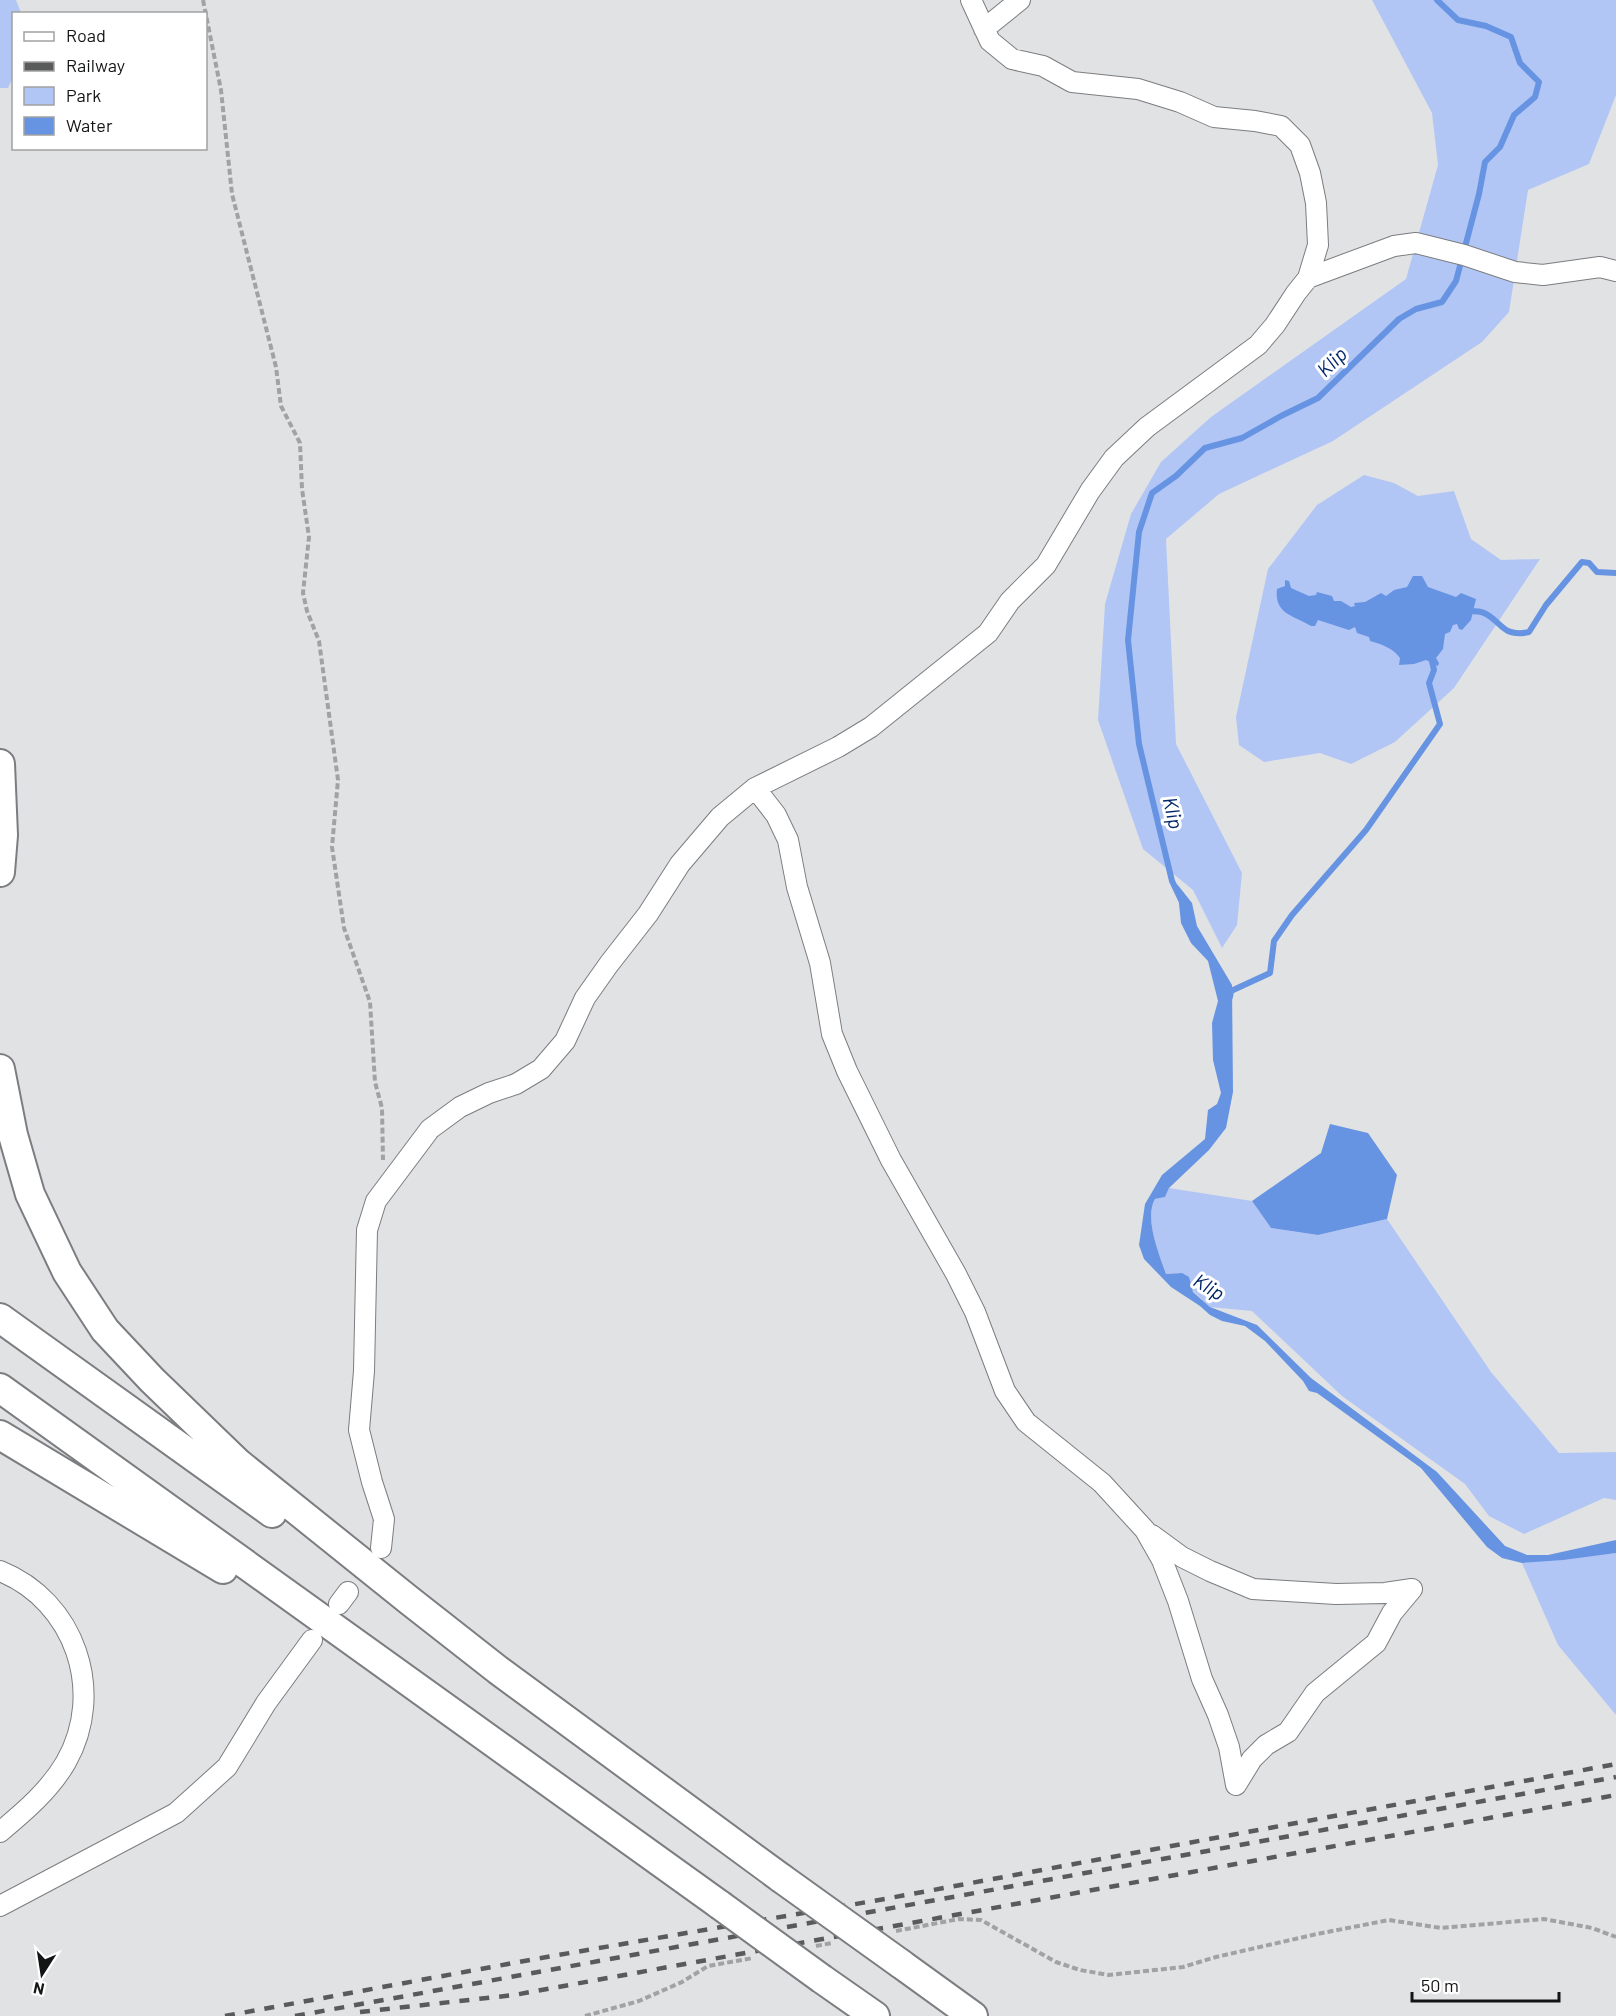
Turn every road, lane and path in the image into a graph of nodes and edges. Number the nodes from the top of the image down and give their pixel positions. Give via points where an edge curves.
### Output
1 (971, 0) edge
2 (1020, 0) edge
3 (207, 20) edge
4 (984, 28) junction
5 (1616, 271) edge
6 (1308, 278) junction
7 (0, 764) edge
8 (754, 788) junction
9 (0, 872) edge
10 (0, 1069) edge
11 (384, 1191) junction
12 (0, 1318) edge
13 (0, 1388) edge
14 (0, 1435) edge
15 (1145, 1530) junction
16 (381, 1548) dead end
17 (0, 1571) edge
18 (312, 1640) dead end
19 (498, 1670) junction
20 (443, 1707) junction
21 (0, 1832) edge
22 (0, 1906) edge
23 (891, 1932) dead end
24 (1616, 1936) edge
25 (834, 1943) dead end
26 (811, 1947) dead end
27 (754, 1958) dead end
28 (585, 2016) edge
29 (875, 2016) edge
30 (973, 2016) edge

1 - 4 street
2 - 4 street
3 - 11 path via 221,90 232,194 276,367 281,406 300,443 309,537 303,593 319,641 338,780 332,846 344,928 370,1002 375,1082 382,1108
4 - 6 street via 990,41 1012,59 1044,66 1072,82 1138,89 1214,117 1281,126 1300,145 1316,203 1318,245
5 - 6 street via 1600,267 1543,275 1515,272 1416,243 1394,246
6 - 8 street via 1258,345 1147,427 1114,458 1046,565 1011,601 988,633 872,727
7 - 9 highway
8 - 11 street via 720,817 680,864 585,998 565,1041 541,1069 460,1107 430,1129
8 - 15 street via 776,815 788,840 797,887 820,963 832,1034 843,1062 891,1160 975,1312 1005,1391 1026,1422 1102,1483
10 - 19 highway via 12,1135 30,1194 67,1272 105,1330 238,1463
11 - 16 street via 371,1213 367,1230 359,1430 384,1519
12 - 19 highway via 404,1608
13 - 20 highway
14 - 20 highway
15 - 15 street via 1178,1601 1202,1679 1229,1747 1236,1785 1252,1759 1288,1732 1316,1693 1376,1643 1392,1613 1412,1589 1336,1594 1253,1588 1191,1562
17 - 21 street via 34,1590 58,1615 80,1660 83,1698 81,1724 65,1763 51,1783
18 - 22 street via 266,1703 227,1767 176,1813
19 - 30 highway, bridge
20 - 29 highway, bridge
23 - 24 path via 959,1919 981,1920 1056,1962 1109,1975 1183,1967 1389,1920 1442,1928 1544,1919
25 - 26 path
27 - 28 path via 708,1966 639,2001

